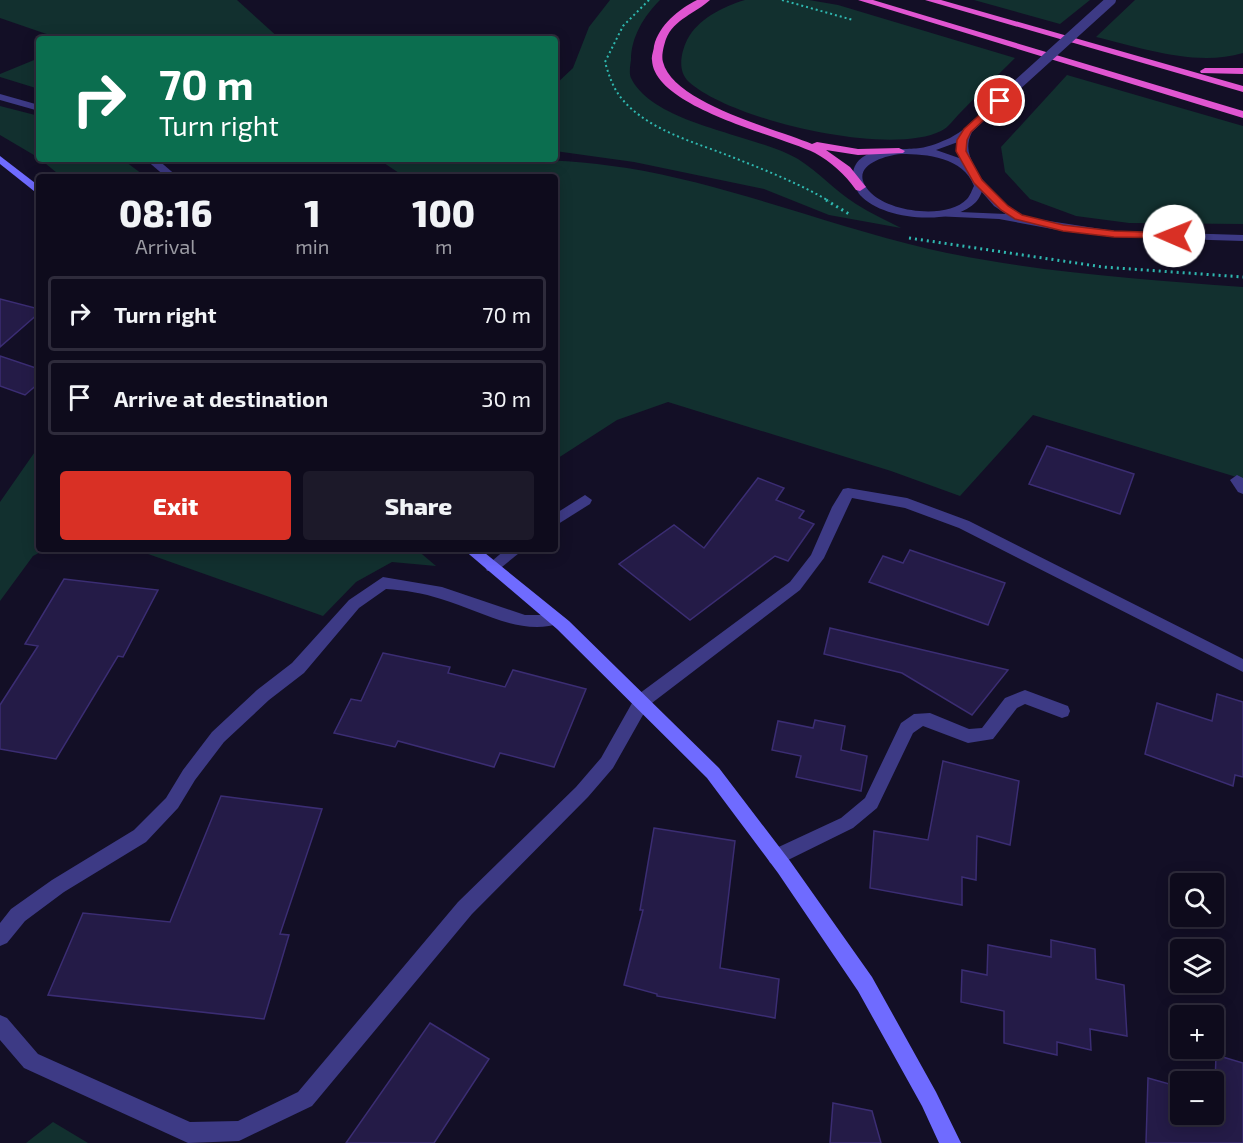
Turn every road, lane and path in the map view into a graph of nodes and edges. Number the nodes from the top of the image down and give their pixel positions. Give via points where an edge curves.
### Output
1 (705, 0) edge
2 (863, 0) edge
3 (930, 0) edge
4 (1111, 0) edge
5 (688, 5) edge
6 (1164, 67) junction
7 (1243, 72) edge
8 (1243, 89) edge
9 (0, 97) edge
10 (36, 107) edge
11 (1243, 115) edge
12 (968, 130) junction
13 (781, 135) junction
14 (904, 150) junction
15 (0, 159) edge
16 (154, 162) edge
17 (169, 174) edge
18 (974, 176) junction
19 (860, 187) junction
20 (36, 189) edge
21 (937, 214) junction
22 (1037, 223) junction
23 (1243, 238) edge
24 (585, 500) dead end
25 (558, 519) edge
26 (474, 552) edge
27 (513, 552) edge
28 (492, 567) junction
29 (556, 619) junction
30 (1243, 666) edge
31 (642, 700) junction
32 (1062, 711) dead end
33 (776, 857) junction
34 (0, 938) edge
35 (0, 1025) edge
36 (950, 1143) edge

1 - 5 highway
2 - 11 highway
3 - 6 highway
4 - 12 street, bridge
5 - 13 highway via 659,43 657,65 662,75 684,96 702,106
6 - 7 highway
6 - 8 highway
9 - 10 street
12 - 14 street via 941,146
12 - 18 street via 961,151
13 - 14 highway via 837,149
13 - 19 highway via 832,159
14 - 18 street via 945,156
14 - 19 street via 883,153 865,163 859,171
15 - 20 main road
16 - 17 street
18 - 21 street via 978,192 973,201
18 - 22 street via 1004,208
19 - 21 street via 874,201 889,208
21 - 22 street via 981,214
22 - 23 street via 1127,235
24 - 25 street
26 - 28 main road
27 - 28 street
28 - 29 main road
29 - 31 main road
29 - 34 street via 525,621 442,593 383,583 354,604 298,668 218,737 172,803 140,836 58,885 18,915
30 - 31 street via 1004,543 941,515 872,494 848,493 817,558 795,586
31 - 33 main road via 713,773
31 - 35 street via 595,778 465,908 305,1099 239,1131 189,1133 32,1061
32 - 33 street via 1025,697 1011,703 987,734 968,736 920,719 907,728 872,803 846,823
33 - 36 main road via 865,984

